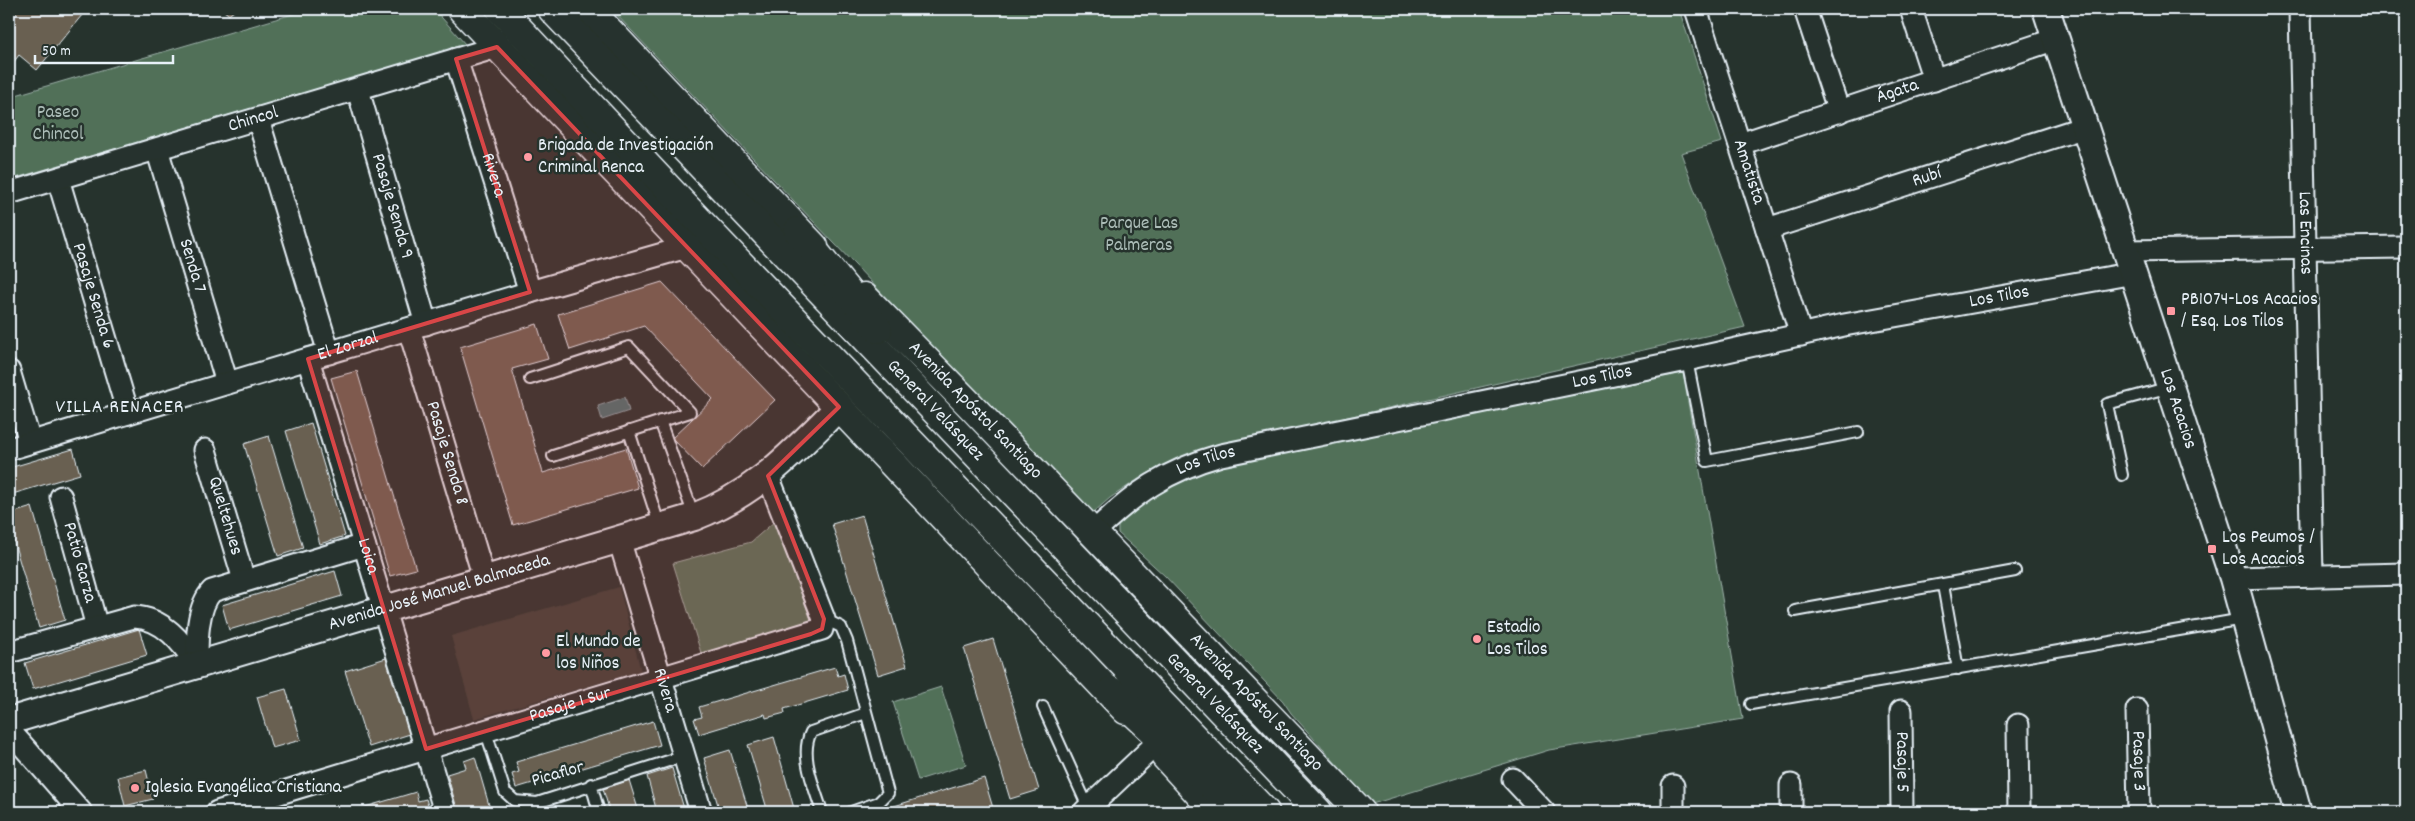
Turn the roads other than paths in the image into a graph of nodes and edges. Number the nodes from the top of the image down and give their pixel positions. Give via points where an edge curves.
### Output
1 (462, 9) edge
2 (500, 9) edge
3 (552, 9) edge
4 (588, 9) edge
5 (1696, 9) edge
6 (1805, 9) edge
7 (1911, 9) edge
8 (2046, 9) edge
9 (2300, 9) edge
10 (2056, 40) junction
11 (497, 47) junction
12 (456, 59) junction
13 (1934, 80) junction
14 (358, 90) junction
15 (1839, 112) junction
16 (258, 119) junction
17 (2085, 127) junction
18 (1740, 144) junction
19 (157, 149) junction
20 (58, 178) junction
21 (9, 193) edge
22 (1767, 229) junction
23 (798, 230) junction
24 (2406, 246) edge
25 (687, 247) junction
26 (2304, 249) junction
27 (2130, 262) junction
28 (530, 292) junction
29 (418, 326) junction
30 (1801, 335) junction
31 (329, 353) junction
32 (308, 359) junction
33 (1687, 360) junction
34 (9, 371) edge
35 (530, 379) dead end
36 (227, 383) junction
37 (2171, 386) junction
38 (839, 407) junction
39 (128, 413) junction
40 (660, 421) junction
41 (629, 431) junction
42 (1858, 432) dead end
43 (30, 442) junction
44 (9, 449) edge
45 (205, 450) dead end
46 (553, 456) dead end
47 (768, 476) junction
48 (2122, 476) dead end
49 (1009, 490) junction
50 (61, 498) dead end
51 (694, 517) junction
52 (660, 527) junction
53 (1093, 533) junction
54 (620, 539) junction
55 (364, 544) junction
56 (2015, 571) dead end
57 (2406, 574) edge
58 (2312, 576) junction
59 (484, 578) junction
60 (2233, 578) junction
61 (244, 580) junction
62 (1942, 585) junction
63 (384, 609) junction
64 (1795, 611) dead end
65 (824, 619) junction
66 (2244, 619) junction
67 (97, 627) junction
68 (9, 652) edge
69 (197, 665) junction
70 (1958, 669) junction
71 (661, 679) junction
72 (1110, 691) junction
73 (1751, 704) dead end
74 (1042, 707) dead end
75 (2137, 710) dead end
76 (1901, 711) dead end
77 (866, 712) junction
78 (9, 722) edge
79 (2018, 725) dead end
80 (9, 730) edge
81 (486, 732) junction
82 (1155, 745) junction
83 (426, 750) junction
84 (684, 756) junction
85 (1513, 780) dead end
86 (591, 784) junction
87 (1790, 785) dead end
88 (1673, 786) dead end
89 (251, 807) edge
90 (1086, 810) edge
91 (81, 812) edge
92 (218, 812) edge
93 (445, 812) edge
94 (600, 812) edge
95 (701, 812) edge
96 (822, 812) edge
97 (851, 812) edge
98 (1216, 812) edge
99 (1242, 812) edge
100 (1265, 812) edge
101 (1318, 812) edge
102 (1361, 812) edge
103 (1544, 812) edge
104 (1673, 812) edge
105 (1791, 812) edge
106 (1902, 812) edge
107 (2020, 812) edge
108 (2139, 812) edge
109 (2298, 812) edge

1 - 11 main road
2 - 100 main road, General Velásquez
3 - 49 main road, General Velásquez
4 - 23 main road, Avenida Apóstol Santiago
5 - 18 street, Amatista
6 - 15 street
7 - 13 street
8 - 10 street, Los Acacios
9 - 26 street, Las Encinas
10 - 13 street, Ágata
10 - 17 street, Los Acacios
11 - 12 street, Chincol
11 - 25 main road
12 - 14 street, Chincol
12 - 28 street, Rivera
13 - 15 street, Ágata
14 - 16 street, Chincol
14 - 29 street, Pasaje Senda 9
15 - 18 street, Ágata
16 - 19 street, Chincol
16 - 31 street
17 - 22 street, Rubí
17 - 27 street, Los Acacios
18 - 22 street, Amatista
19 - 20 street, Chincol
19 - 36 street, Senda 7
20 - 21 street, Chincol
20 - 39 street, Pasaje Senda 6
22 - 30 street, Amatista
23 - 49 main road
23 - 53 main road, Avenida Apóstol Santiago
24 - 26 street, Los Tilos
25 - 28 street, El Zorzal
25 - 38 main road
26 - 27 street, Los Tilos
26 - 58 street, Las Encinas
27 - 30 street, Los Tilos
27 - 37 street, Los Acacios
28 - 29 street, El Zorzal
29 - 31 street, El Zorzal
29 - 59 street, Pasaje Senda 8
30 - 33 street, Los Tilos
31 - 32 street, El Zorzal
32 - 36 street, El Zorzal
32 - 55 street, Loica
33 - 42 lane via 1706,461
33 - 53 street, Los Tilos via 1202,460 1149,485
34 - 43 street
35 - 40 lane via 629,347 690,412
36 - 39 street, El Zorzal
37 - 48 lane via 2107,404
37 - 60 street, Los Acacios
38 - 47 street, Avenida José Manuel Balmaceda
38 - 72 main road
39 - 43 street, El Zorzal
40 - 41 lane
40 - 51 lane
41 - 46 lane
41 - 52 lane
43 - 44 street, El Zorzal
45 - 61 street, Queltehues
47 - 51 street, Avenida José Manuel Balmaceda via 732,500
47 - 65 street
49 - 101 main road, General Velásquez
50 - 67 street, Patio Garza
51 - 52 street, Avenida José Manuel Balmaceda
52 - 54 street, Avenida José Manuel Balmaceda
53 - 102 main road, Avenida Apóstol Santiago
54 - 59 street, Avenida José Manuel Balmaceda
54 - 71 street, Rivera
55 - 61 street, Queltehues
55 - 63 street, Loica
56 - 62 lane
57 - 58 street
58 - 60 street
59 - 63 street, Avenida José Manuel Balmaceda
60 - 66 street, Los Acacios
61 - 69 street, Queltehues via 218,588 205,601 198,633
62 - 64 lane
62 - 70 lane
63 - 69 street, Avenida José Manuel Balmaceda
63 - 83 street, Loica
65 - 71 street, Pasaje 1 Sur via 822,629 811,634
65 - 77 lane via 841,627
66 - 70 lane
66 - 109 street, Los Acacios
67 - 68 street, Patio Garza
67 - 69 street, Patio Garza via 134,617 149,619 176,638
69 - 78 street, Avenida José Manuel Balmaceda
70 - 73 lane
71 - 81 street, Pasaje 1 Sur
71 - 84 street, Rivera
72 - 82 main road
72 - 99 main road
74 - 90 lane
75 - 108 street, Pasaje 3
76 - 106 street, Pasaje 5
77 - 96 lane via 811,732 808,738 807,758
77 - 97 lane via 888,793 879,802
79 - 107 street
80 - 91 street
81 - 83 street, Pasaje 1 Sur
81 - 86 lane, Picaflor via 505,792 515,801 537,803
82 - 90 street
82 - 98 main road
83 - 89 street, Pasaje 1 Sur
83 - 93 street, Loica
84 - 86 lane, Picaflor
84 - 95 street, Rivera
85 - 103 street
86 - 94 lane
87 - 105 street
88 - 104 street
89 - 92 street, Pasaje 1 Sur

